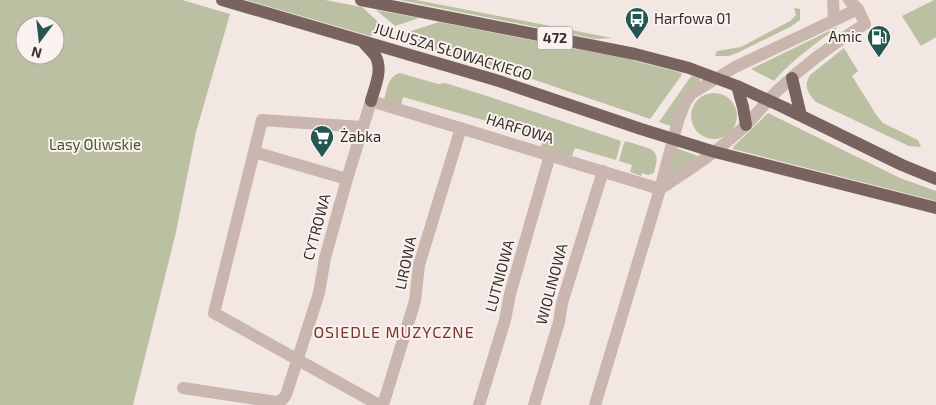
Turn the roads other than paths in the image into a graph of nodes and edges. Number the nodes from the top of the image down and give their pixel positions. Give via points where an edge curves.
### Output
1 (222, 0) edge
2 (361, 0) edge
3 (833, 0) edge
4 (854, 3) edge
5 (834, 20) junction
6 (363, 42) junction
7 (717, 78) junction
8 (792, 78) junction
9 (737, 86) junction
10 (768, 100) junction
11 (371, 102) junction
12 (801, 116) junction
13 (746, 125) junction
14 (362, 127) junction
15 (461, 128) junction
16 (673, 139) junction
17 (254, 152) junction
18 (715, 152) junction
19 (550, 155) junction
20 (603, 171) junction
21 (347, 179) junction
22 (936, 179) edge
23 (660, 189) junction
24 (936, 208) edge
25 (298, 360) junction
26 (183, 388) dead end
27 (379, 405) edge
28 (383, 405) edge
29 (480, 405) edge
30 (534, 405) edge
31 (595, 405) edge

1 - 6 main road, JULIUSZA SŁOWACKIEGO
2 - 7 main road, JULIUSZA SŁOWACKIEGO / 472 via 635,54
3 - 5 street
4 - 5 street
4 - 8 street via 865,24
5 - 7 street
6 - 11 main road via 376,57 379,67
6 - 16 main road, JULIUSZA SŁOWACKIEGO via 498,81
7 - 9 main road, 472
7 - 16 street via 691,94
8 - 10 street
8 - 12 main road
9 - 10 main road, 472
9 - 13 main road
10 - 12 main road, 472
10 - 13 street
11 - 14 street, CYTROWA
11 - 15 street, HARFOWA
12 - 22 main road, 472
13 - 18 street
14 - 17 street via 262,120
14 - 21 street, CYTROWA
15 - 19 street, HARFOWA
15 - 28 street, LIROWA via 419,265 415,301
16 - 18 main road
16 - 23 street
17 - 21 street
17 - 25 street via 214,313
18 - 23 street
18 - 24 main road
19 - 20 street, HARFOWA
19 - 29 street, LUTNIOWA
20 - 23 street, HARFOWA
20 - 30 street, WIOLINOWA
21 - 25 street, CYTROWA via 325,258 319,293
23 - 31 street
25 - 26 street via 286,395 276,402
25 - 27 street

